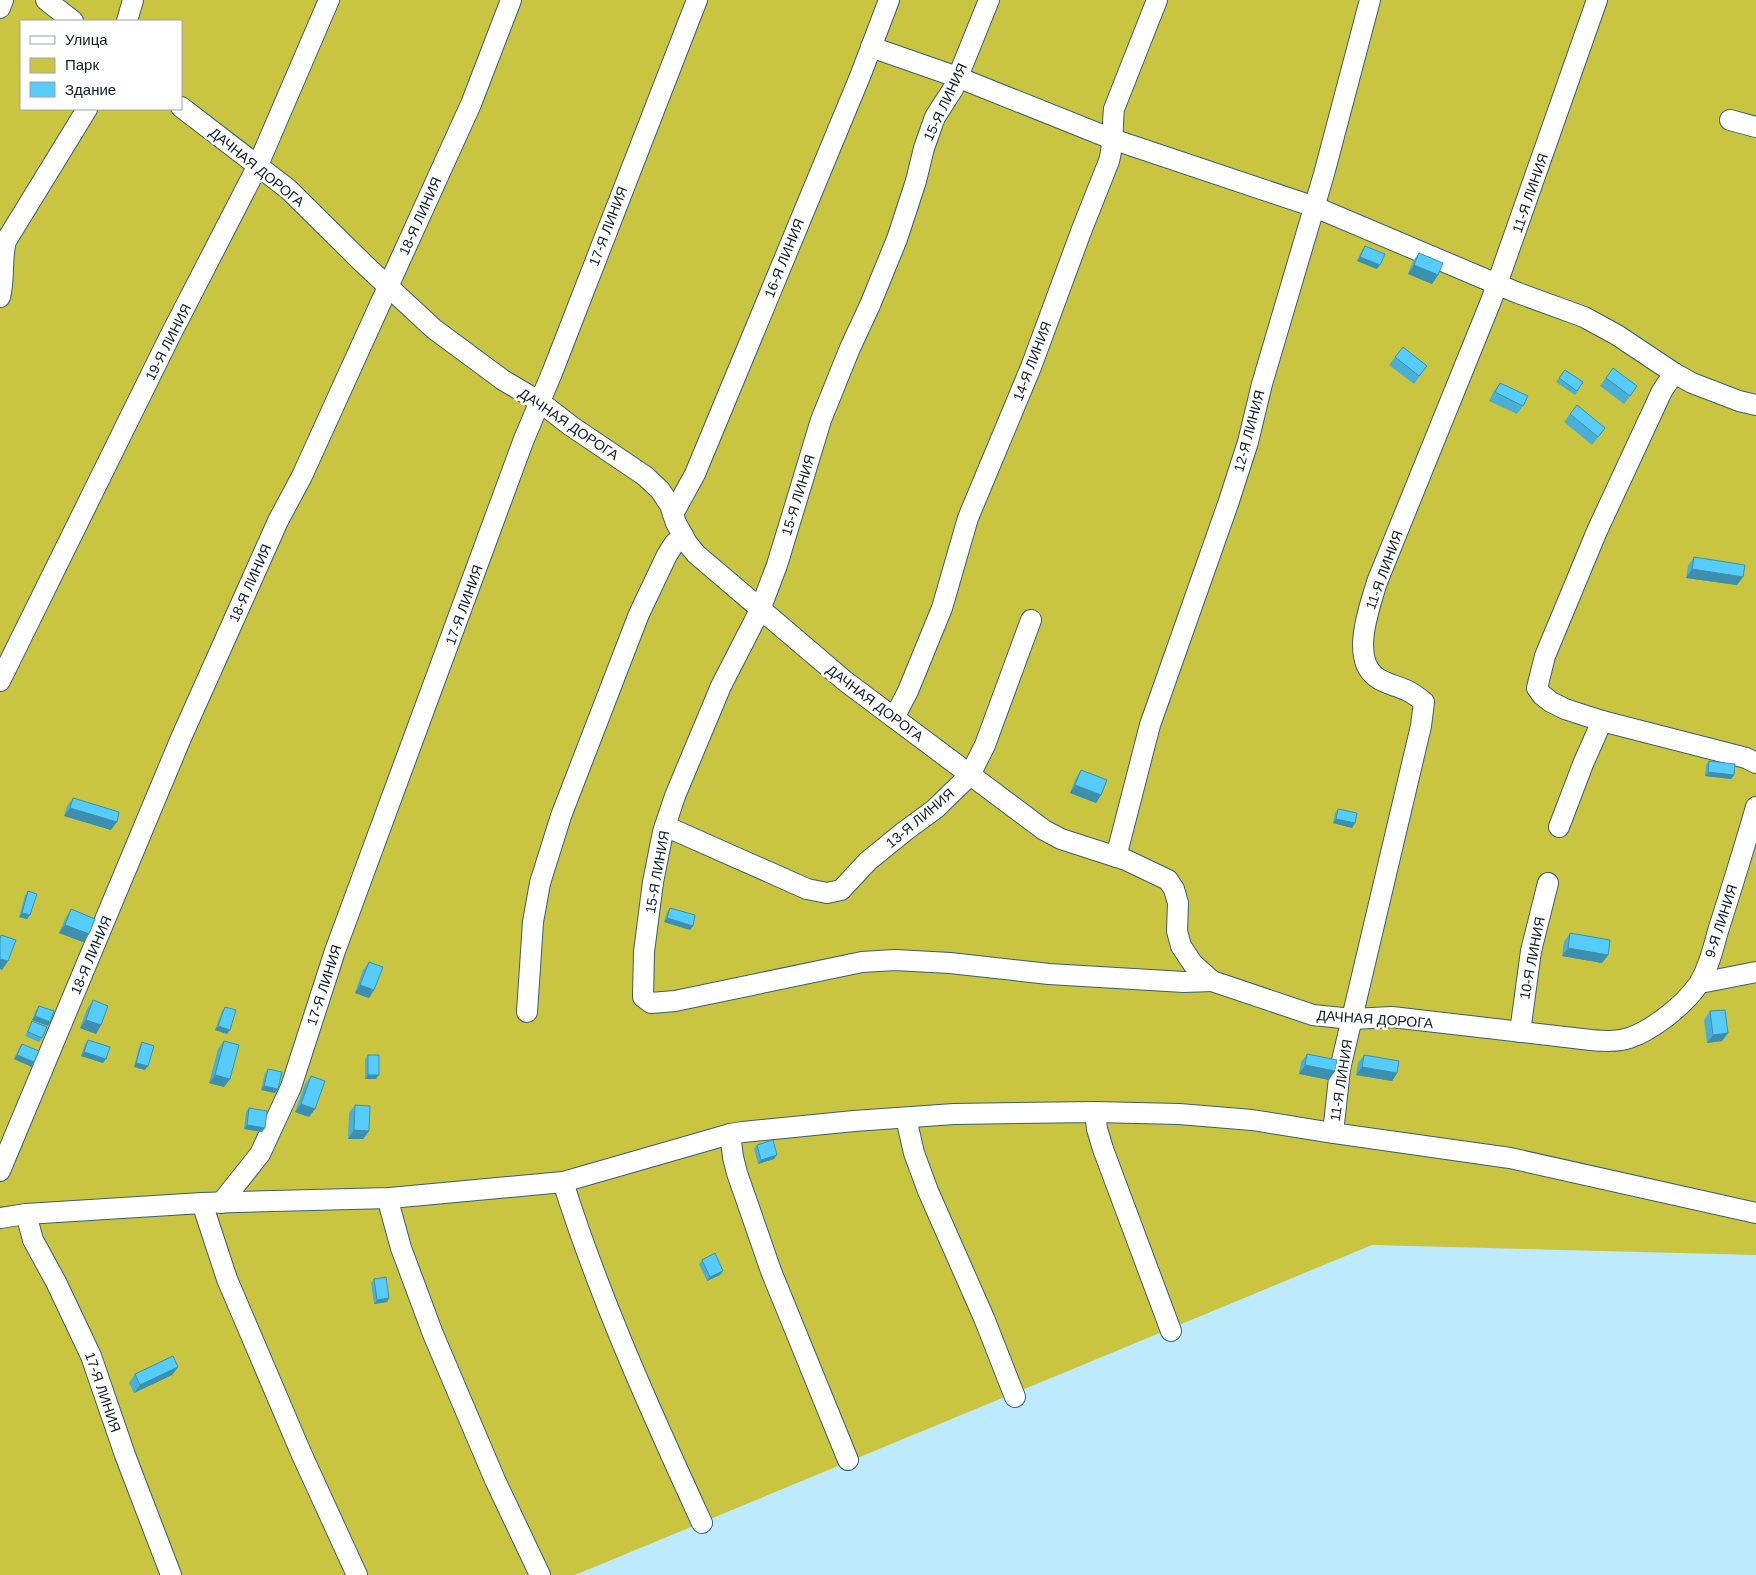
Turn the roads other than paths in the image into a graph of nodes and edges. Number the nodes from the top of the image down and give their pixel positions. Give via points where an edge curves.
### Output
1 (3, 0) edge
2 (46, 0) edge
3 (133, 0) edge
4 (329, 0) edge
5 (511, 0) edge
6 (697, 0) edge
7 (889, 0) edge
8 (989, 0) edge
9 (1157, 0) edge
10 (1370, 0) edge
11 (1598, 0) edge
12 (0, 8) edge
13 (72, 20) edge
14 (127, 20) edge
15 (871, 47) junction
16 (957, 78) junction
17 (182, 107) edge
18 (86, 110) edge
19 (1730, 120) dead end
20 (1756, 127) edge
21 (1112, 139) junction
22 (258, 165) junction
23 (1315, 207) junction
24 (1497, 284) junction
25 (388, 286) junction
26 (0, 297) edge
27 (1674, 373) junction
28 (540, 402) junction
29 (1756, 405) edge
30 (673, 514) junction
31 (682, 535) junction
32 (760, 610) junction
33 (1031, 620) dead end
34 (0, 681) edge
35 (894, 718) junction
36 (1602, 721) junction
37 (1756, 763) edge
38 (970, 775) junction
39 (1756, 807) edge
40 (665, 826) junction
41 (1560, 827) dead end
42 (1116, 857) junction
43 (1548, 883) dead end
44 (1756, 972) edge
45 (1212, 981) junction
46 (1700, 983) junction
47 (528, 1012) dead end
48 (1352, 1019) junction
49 (1661, 1020) joint
50 (1520, 1032) junction
51 (1095, 1112) junction
52 (906, 1118) junction
53 (1333, 1133) junction
54 (730, 1134) junction
55 (0, 1171) edge
56 (563, 1182) junction
57 (390, 1198) junction
58 (212, 1203) junction
59 (1756, 1213) edge
60 (26, 1214) junction
61 (0, 1218) edge
62 (1171, 1331) dead end
63 (1015, 1397) dead end
64 (848, 1460) dead end
65 (702, 1523) dead end
66 (171, 1575) edge
67 (357, 1575) edge
68 (540, 1575) edge

1 - 12 street
2 - 13 street
3 - 14 street
4 - 22 street, 19-Я ЛИНИЯ
5 - 25 street, 18-Я ЛИНИЯ via 470,104
6 - 28 street, 17-Я ЛИНИЯ
7 - 15 street, 16-Я ЛИНИЯ
8 - 16 street, 15-Я ЛИНИЯ
9 - 21 street, 14-Я ЛИНИЯ via 1114,109
10 - 23 street, 12-Я ЛИНИЯ
11 - 24 street, 11-Я ЛИНИЯ
15 - 16 street
15 - 30 street, 16-Я ЛИНИЯ via 695,474
16 - 21 street
16 - 32 street, 15-Я ЛИНИЯ via 935,117 897,239 820,420 777,565
17 - 22 street, ДАЧНАЯ ДОРОГА
18 - 26 street via 6,241
19 - 20 street
21 - 23 street
21 - 35 street, 14-Я ЛИНИЯ via 1109,161 1031,367 968,518 942,608
22 - 25 street, ДАЧНАЯ ДОРОГА via 288,189
22 - 34 street, 19-Я ЛИНИЯ
23 - 24 street
23 - 42 street, 12-Я ЛИНИЯ via 1248,442 1150,725
24 - 27 street via 1584,318 1617,335
24 - 48 street, 11-Я ЛИНИЯ via 1377,582 1366,623 1363,641 1368,668 1376,677 1409,691 1424,702
25 - 28 street, ДАЧНАЯ ДОРОГА via 434,329 503,380
25 - 55 street, 18-Я ЛИНИЯ via 181,738
27 - 29 street via 1725,396
27 - 36 street via 1662,391 1601,523 1545,656 1538,681 1537,688 1551,702
28 - 30 street, ДАЧНАЯ ДОРОГА via 645,476 660,490
28 - 58 street, 17-Я ЛИНИЯ via 338,942 292,1087 260,1154
30 - 31 street, ДАЧНАЯ ДОРОГА
31 - 32 street, ДАЧНАЯ ДОРОГА via 696,554
31 - 47 street via 667,555 639,614 561,816 540,883 533,922
32 - 35 street, ДАЧНАЯ ДОРОГА via 844,681
32 - 40 street, 15-Я ЛИНИЯ via 721,686
33 - 38 street, 13-Я ЛИНИЯ via 985,746
35 - 38 street, ДАЧНАЯ ДОРОГА
36 - 37 street
36 - 41 street
38 - 40 street, 13-Я ЛИНИЯ via 936,809 868,861 841,890 827,893 807,889
38 - 42 street, ДАЧНАЯ ДОРОГА via 1044,830
39 - 46 street, 9-Я ЛИНИЯ
40 - 45 street, 15-Я ЛИНИЯ via 644,952 643,997 650,1003 675,1001 862,962 896,960 1049,974
42 - 45 street, ДАЧНАЯ ДОРОГА via 1168,880 1178,902 1177,931 1181,946 1193,964
43 - 50 street, 10-Я ЛИНИЯ via 1531,951
44 - 46 street
45 - 48 street, ДАЧНАЯ ДОРОГА via 1313,1015
46 - 49 street, 9-Я ЛИНИЯ via 1688,998
48 - 50 street, ДАЧНАЯ ДОРОГА via 1392,1017
48 - 53 street, 11-Я ЛИНИЯ via 1340,1069
49 - 50 street, ДАЧНАЯ ДОРОГА via 1630,1038 1613,1041
51 - 52 street
51 - 53 street via 1252,1120
51 - 62 street via 1103,1149
52 - 54 street
52 - 63 street via 928,1191
53 - 59 street via 1510,1158
54 - 56 street
54 - 64 street via 733,1157 771,1271
56 - 57 street
56 - 65 street via 628,1355
57 - 58 street
57 - 68 street via 401,1248 433,1334 495,1480
58 - 60 street
58 - 67 street via 227,1279
60 - 61 street
60 - 66 street, 17-Я ЛИНИЯ via 33,1240 91,1356

